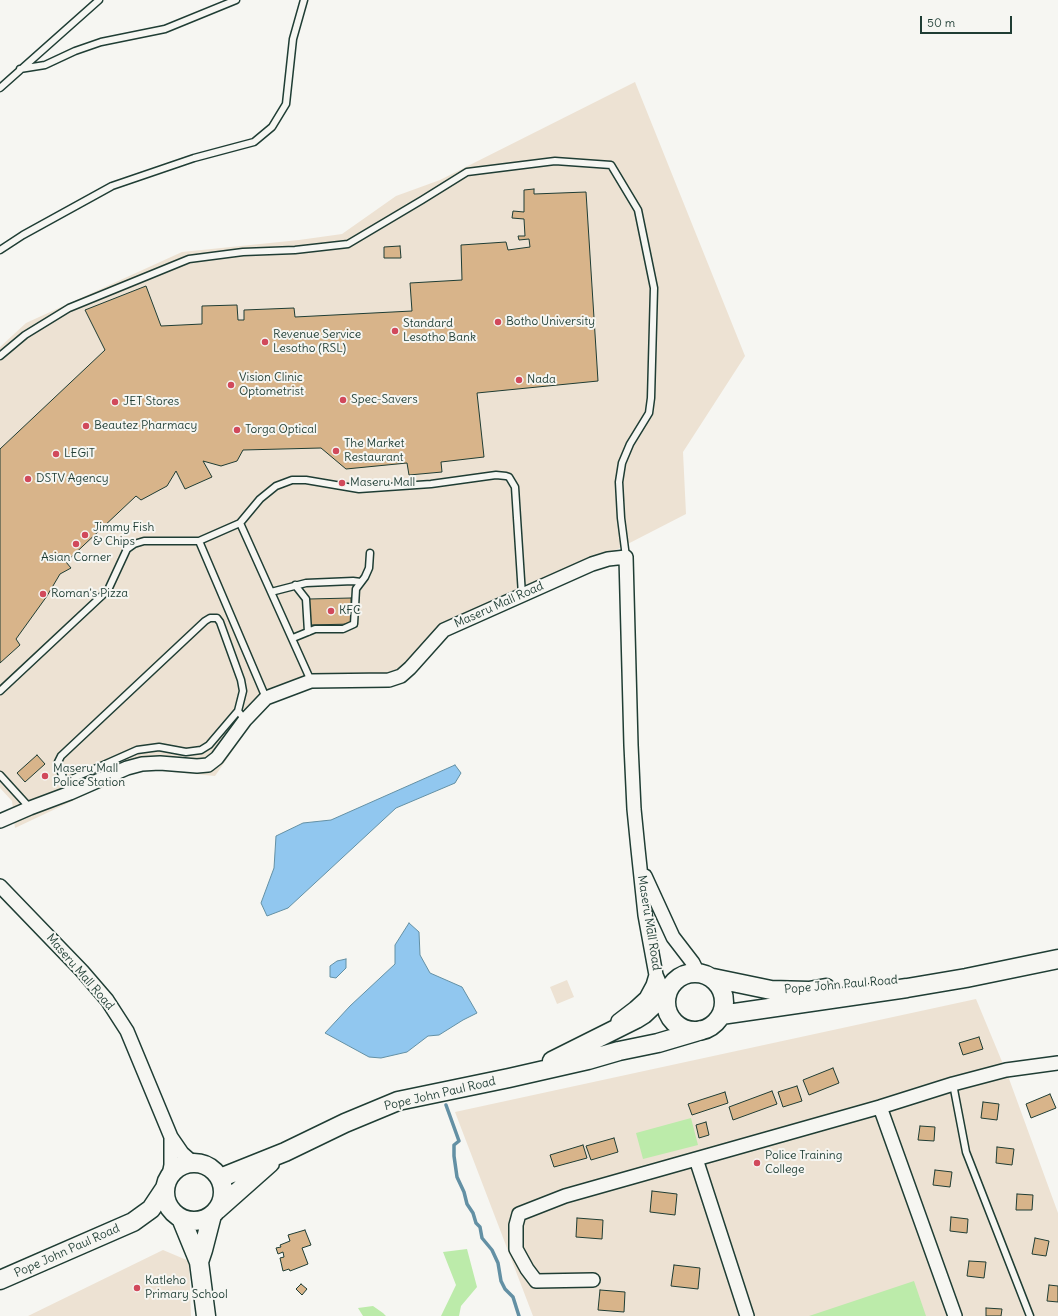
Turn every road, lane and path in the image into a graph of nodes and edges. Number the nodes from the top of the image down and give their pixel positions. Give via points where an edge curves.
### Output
1 (99, 0) edge
2 (236, 0) edge
3 (304, 0) edge
4 (20, 69) junction
5 (0, 88) edge
6 (0, 250) edge
7 (0, 356) edge
8 (240, 523) junction
9 (199, 541) junction
10 (370, 553) dead end
11 (626, 557) junction
12 (361, 582) junction
13 (296, 585) junction
14 (271, 592) junction
15 (522, 595) junction
16 (308, 632) junction
17 (293, 638) junction
18 (311, 681) junction
19 (0, 691) edge
20 (266, 698) junction
21 (241, 716) junction
22 (0, 775) edge
23 (67, 788) junction
24 (30, 808) junction
25 (0, 822) edge
26 (638, 849) junction
27 (0, 886) edge
28 (1058, 959) edge
29 (656, 974) junction
30 (705, 975) junction
31 (946, 981) junction
32 (667, 995) junction
33 (721, 1015) junction
34 (702, 1030) junction
35 (601, 1036) junction
36 (1058, 1063) edge
37 (509, 1078) junction
38 (952, 1084) junction
39 (880, 1107) junction
40 (171, 1137) junction
41 (285, 1152) junction
42 (696, 1159) junction
43 (198, 1163) junction
44 (220, 1178) junction
45 (167, 1184) junction
46 (214, 1213) junction
47 (180, 1217) junction
48 (133, 1222) junction
49 (199, 1262) junction
50 (0, 1280) edge
51 (593, 1280) dead end
52 (206, 1316) edge
53 (747, 1316) edge
54 (955, 1316) edge
55 (1030, 1316) edge

1 - 4 lane
2 - 4 lane via 165,29 101,42 45,65
3 - 6 lane via 294,39 286,104 272,127 254,142 194,158 112,186 23,234
4 - 5 lane
7 - 11 lane via 25,335 69,308 189,258 348,244 467,172 555,161 611,165 638,210 654,288 649,413 630,444 622,463 619,482
8 - 9 lane
8 - 14 lane
8 - 15 lane via 260,499 276,486 292,480 359,489 506,476 515,487
9 - 19 lane via 144,541 134,544 128,549 108,590
9 - 20 lane
10 - 12 lane via 369,568
11 - 15 street, Maseru Mall Road via 592,564
11 - 26 street, Maseru Mall Road via 634,809
12 - 13 lane via 353,580
12 - 16 lane via 356,589 354,624 343,629 315,629
13 - 14 lane
13 - 16 lane via 306,599
14 - 17 lane
15 - 18 street, Maseru Mall Road via 444,630 401,676 389,680
16 - 17 lane
17 - 18 lane
18 - 20 street, Maseru Mall Road
20 - 21 street, Maseru Mall Road
21 - 23 street, Maseru Mall Road via 217,758 208,765 142,764
21 - 23 lane via 242,680 220,622 217,618 210,618 61,756 59,768
22 - 24 lane
23 - 24 street, Maseru Mall Road
24 - 25 street, Maseru Mall Road
26 - 29 street, Maseru Mall Road via 645,914
26 - 30 street, Maseru Mall Road via 646,880 666,925 693,963
27 - 40 street, Maseru Mall Road via 107,1000 127,1031
28 - 31 main road, Pope John Paul Road
29 - 32 street, Maseru Mall Road
29 - 35 street via 646,998 605,1030
30 - 31 main road, Pope John Paul Road via 754,988 787,991 910,980
30 - 32 main road via 688,974 679,978 672,984
30 - 33 main road via 720,987 724,998 724,1010
31 - 33 main road, Pope John Paul Road
32 - 34 main road via 666,1007 674,1022 684,1029
32 - 35 main road, Pope John Paul Road via 644,1014
33 - 34 main road via 711,1026
34 - 37 main road, Pope John Paul Road
35 - 37 main road, Pope John Paul Road via 558,1058
36 - 38 street via 1006,1070
37 - 41 main road, Pope John Paul Road via 398,1102 345,1123
38 - 39 street
38 - 55 lane via 966,1152
39 - 42 street
39 - 54 street
40 - 43 street, Maseru Mall Road via 182,1153 191,1161
40 - 45 street, Maseru Mall Road via 171,1165
41 - 44 main road, Pope John Paul Road
41 - 46 main road, Pope John Paul Road
42 - 51 street via 565,1196 519,1214 516,1225 516,1249 536,1281
42 - 53 street
43 - 44 main road via 207,1166
43 - 45 main road via 189,1164 173,1172
44 - 46 main road via 223,1194 221,1203
45 - 47 main road via 165,1195 170,1208
45 - 48 main road, Pope John Paul Road via 152,1209
46 - 47 main road via 197,1221
46 - 49 main road
47 - 48 main road, Pope John Paul Road
47 - 49 main road
48 - 50 main road, Pope John Paul Road
49 - 52 main road

